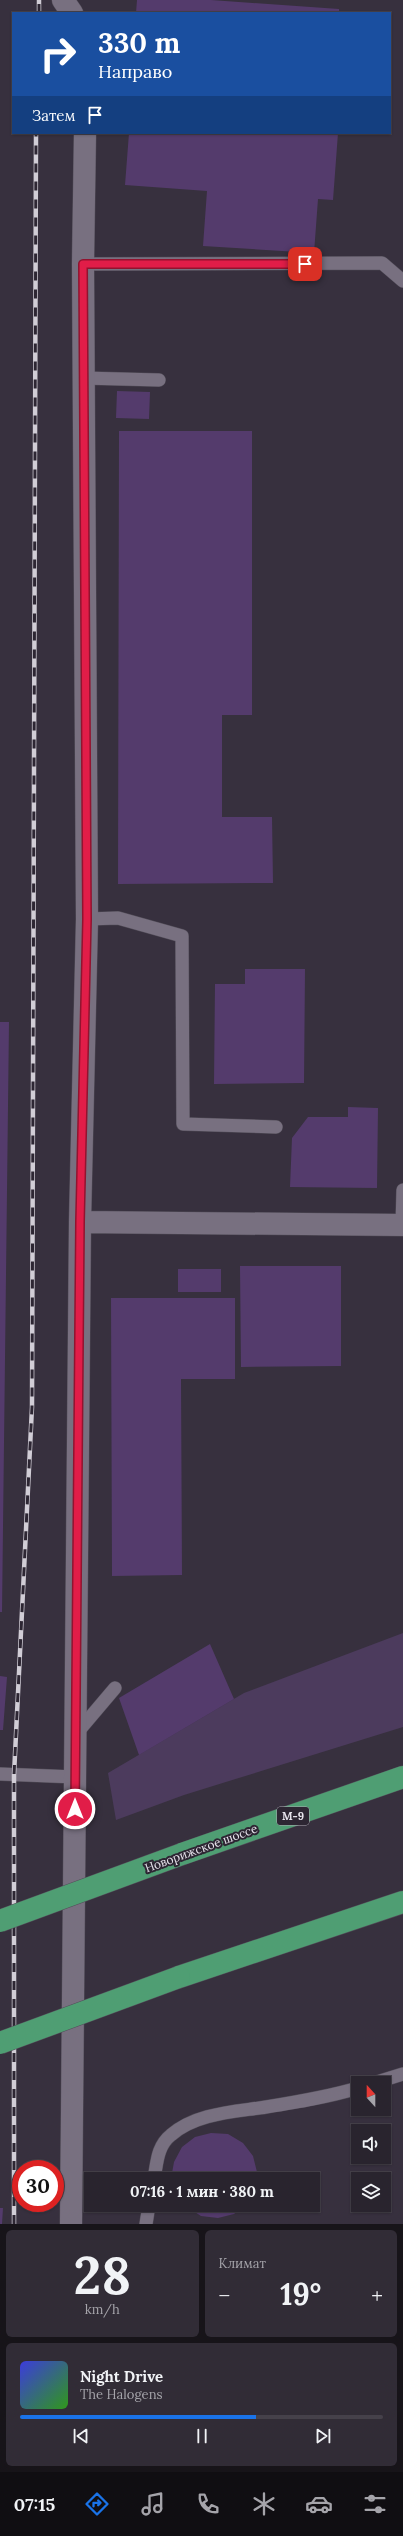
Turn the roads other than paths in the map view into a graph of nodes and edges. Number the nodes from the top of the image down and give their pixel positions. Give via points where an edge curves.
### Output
1 (85, 134) edge
2 (83, 264) junction
3 (403, 281) edge
4 (83, 378) junction
5 (159, 380) dead end
6 (87, 919) junction
7 (276, 1126) dead end
8 (403, 1190) edge
9 (80, 1222) junction
10 (403, 1225) edge
11 (115, 1688) dead end
12 (76, 1734) junction
13 (0, 1774) edge
14 (76, 1777) junction
15 (403, 1777) edge
16 (403, 1902) edge
17 (0, 1922) edge
18 (0, 2043) edge
19 (403, 2074) edge
20 (391, 2078) edge
21 (351, 2090) edge
22 (155, 2172) edge
23 (148, 2212) edge
24 (71, 2224) edge
25 (146, 2224) edge

1 - 2 street
2 - 3 lane via 382,263
2 - 4 street
4 - 5 lane
4 - 6 street
6 - 7 lane via 118,918 182,936 183,1124
6 - 9 street
8 - 10 lane
9 - 10 street
9 - 12 street
11 - 12 lane
12 - 14 street
13 - 14 lane
14 - 24 street
15 - 17 highway, Новорижское шоссе / М-9, bridge via 182,1854
16 - 18 highway, bridge via 180,1977
19 - 20 lane
21 - 22 lane via 190,2122 170,2135 159,2150
23 - 25 lane

